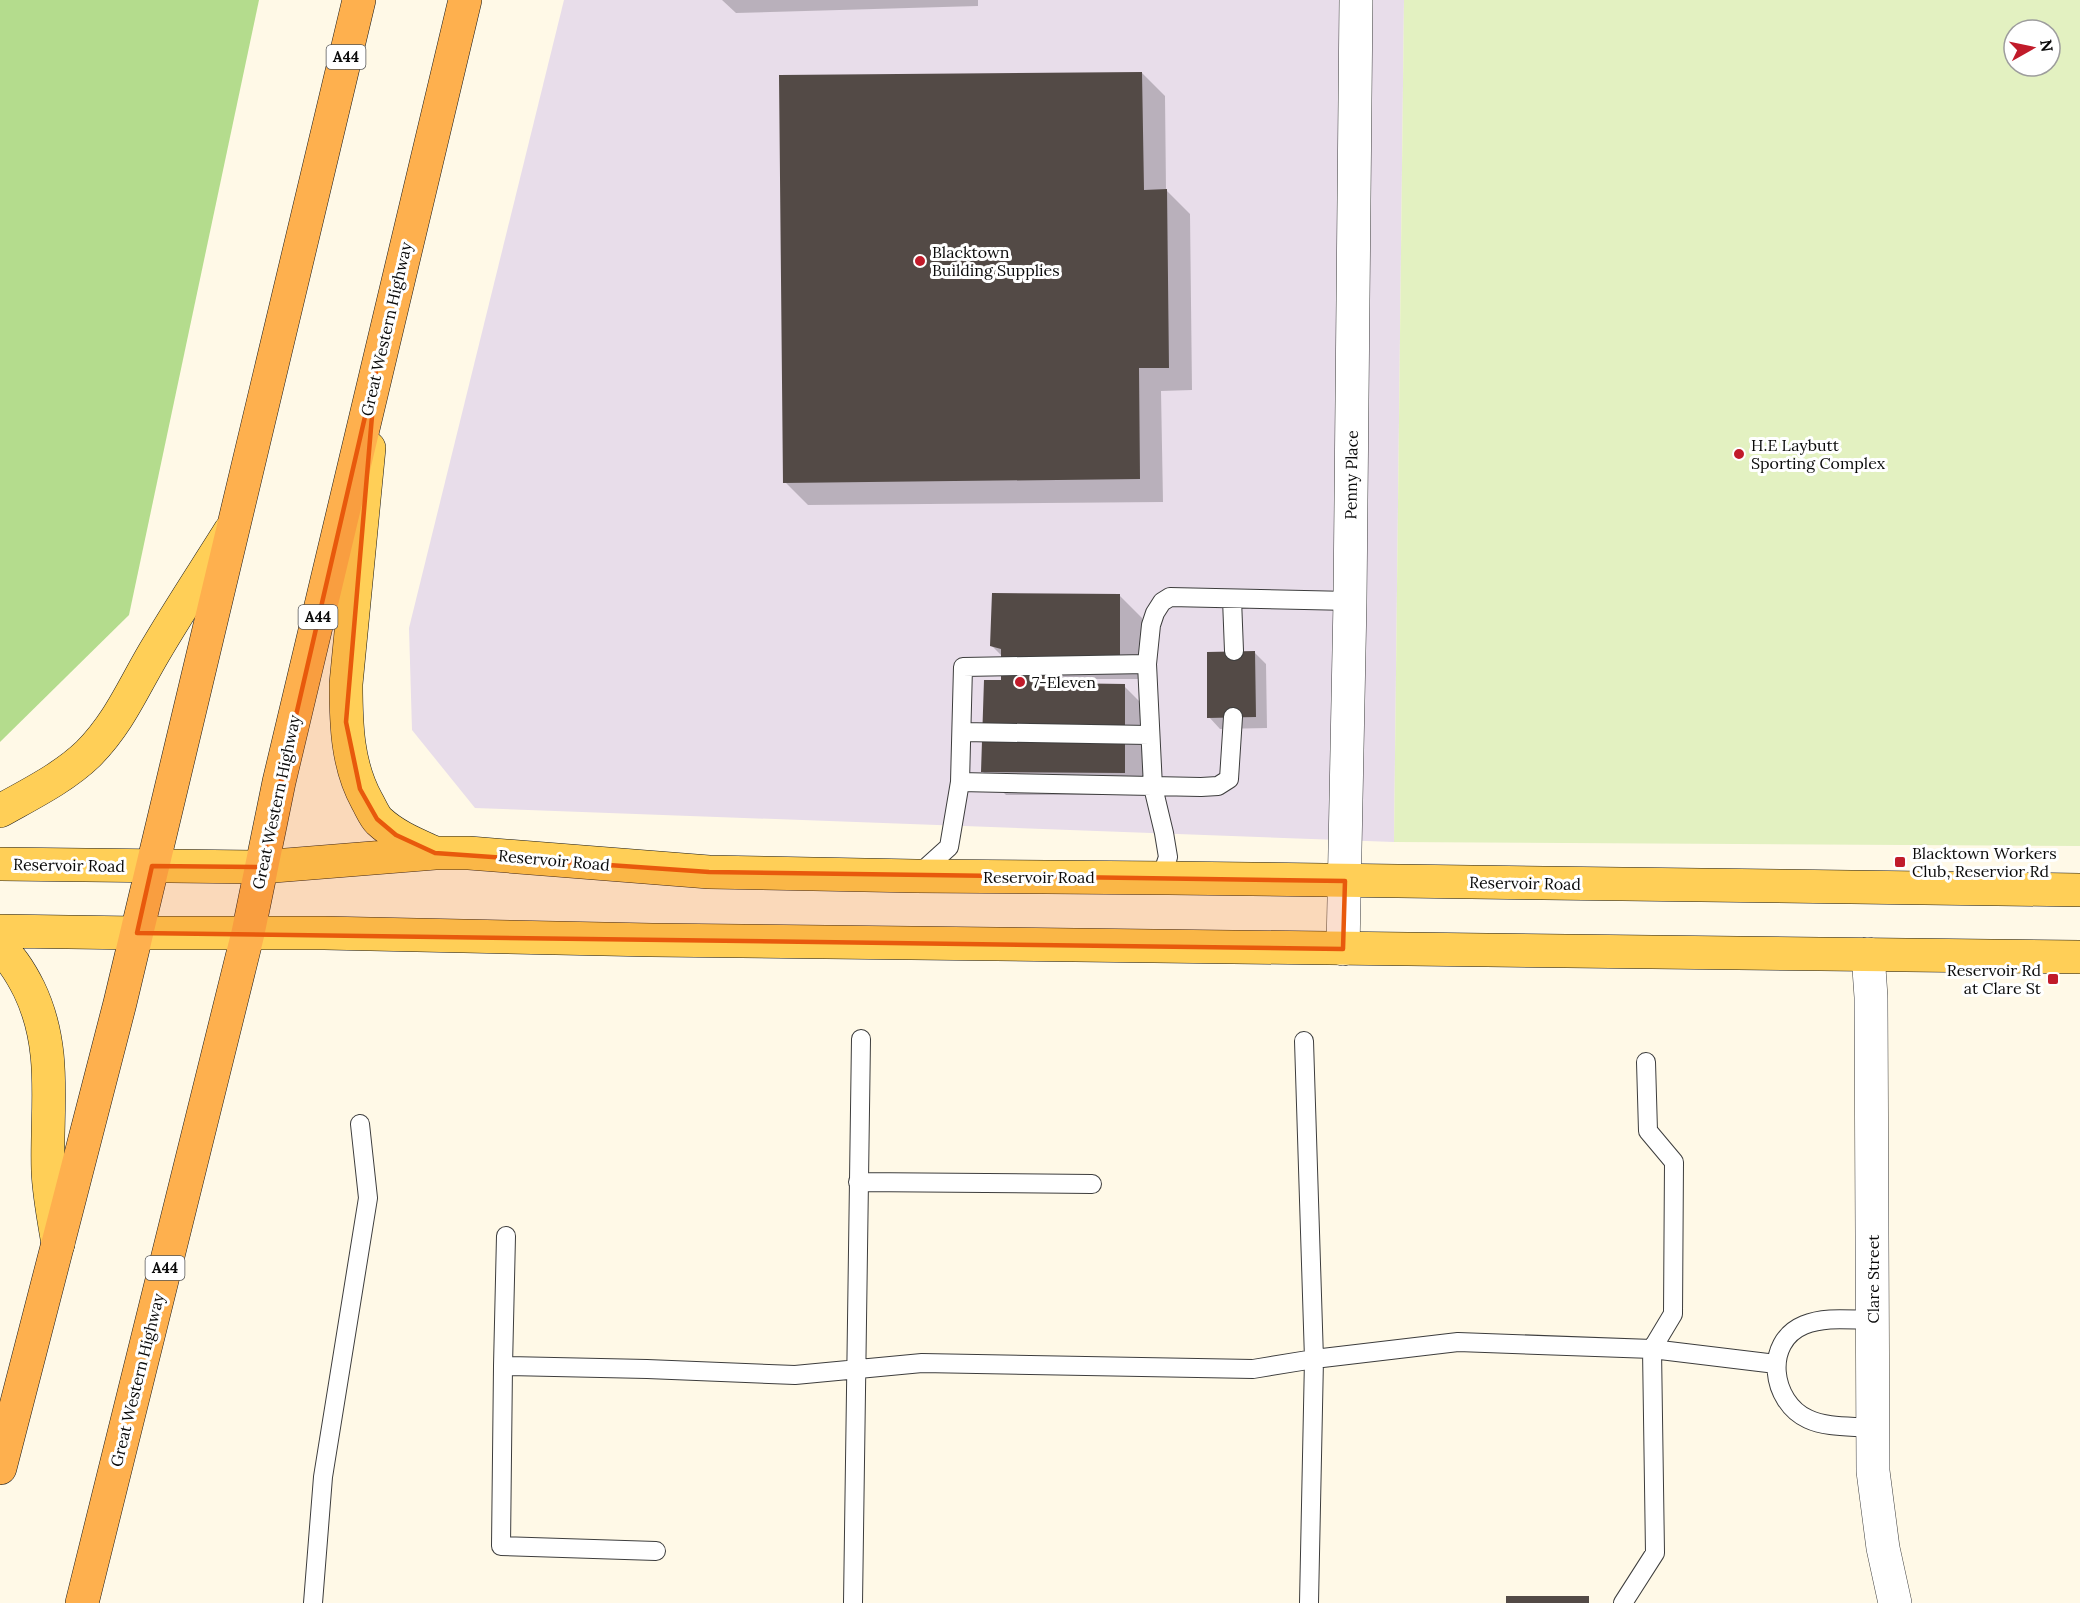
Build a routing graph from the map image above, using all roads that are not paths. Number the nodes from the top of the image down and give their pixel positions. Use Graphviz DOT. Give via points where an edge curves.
graph roads {
  1 [pos="359,0"];
  2 [pos="465,0"];
  3 [pos="1356,0"];
  4 [pos="376,369"];
  5 [pos="232,529"];
  6 [pos="1232,599"];
  7 [pos="1350,601"];
  8 [pos="1234,651"];
  9 [pos="1147,664"];
  10 [pos="1233,717"];
  11 [pos="963,732"];
  12 [pos="1149,735"];
  13 [pos="960,782"];
  14 [pos="1153,787"];
  15 [pos="0,811"];
  16 [pos="435,853"];
  17 [pos="0,864"];
  18 [pos="152,866"];
  19 [pos="261,867"];
  20 [pos="916,876"];
  21 [pos="1169,878"];
  22 [pos="1345,881"];
  23 [pos="2080,890"];
  24 [pos="0,930"];
  25 [pos="137,933"];
  26 [pos="248,933"];
  27 [pos="0,948"];
  28 [pos="1343,949"];
  29 [pos="1868,954"];
  30 [pos="2080,957"];
  31 [pos="861,1039"];
  32 [pos="1304,1041"];
  33 [pos="1646,1062"];
  34 [pos="360,1124"];
  35 [pos="858,1182"];
  36 [pos="1092,1184"];
  37 [pos="506,1236"];
  38 [pos="58,1244"];
  39 [pos="1873,1320"];
  40 [pos="1652,1349"];
  41 [pos="1314,1359"];
  42 [pos="1776,1364"];
  43 [pos="503,1366"];
  44 [pos="857,1371"];
  45 [pos="1872,1428"];
  46 [pos="0,1468"];
  47 [pos="656,1551"];
  48 [pos="82,1603"];
  49 [pos="313,1603"];
  50 [pos="853,1603"];
  51 [pos="1309,1603"];
  52 [pos="1623,1603"];
  53 [pos="1895,1603"];
  1 -- 5 [label="highway, A44"];
  2 -- 4 [label="highway, Great Western Highway / A44"];
  3 -- 7 [label="street, Penny Place"];
  4 -- 16 [label="main road" via="346,684 346,722 360,789 377,819 396,835"];
  4 -- 19 [label="highway, Great Western Highway / A44"];
  5 -- 15 [label="main road" via="107,734 86,756 51,782"];
  5 -- 18 [label="highway, A44"];
  6 -- 7 [label="lane"];
  6 -- 8 [label="lane"];
  6 -- 9 [label="lane" via="1170,597 1162,602 1151,625"];
  7 -- 22 [label="street, Penny Place"];
  9 -- 11 [label="lane" via="963,667"];
  9 -- 12 [label="lane"];
  10 -- 14 [label="lane" via="1229,779 1218,786"];
  11 -- 12 [label="lane"];
  11 -- 13 [label="lane"];
  12 -- 14 [label="lane"];
  13 -- 14 [label="lane"];
  13 -- 20 [label="lane" via="949,847"];
  14 -- 21 [label="lane"];
  16 -- 19 [label="main road, Reservoir Road"];
  16 -- 20 [label="main road, Reservoir Road" via="709,872"];
  17 -- 18 [label="main road, Reservoir Road"];
  18 -- 19 [label="main road, Reservoir Road"];
  18 -- 25 [label="highway, A44"];
  19 -- 26 [label="highway, Great Western Highway / A44"];
  20 -- 21 [label="main road, Reservoir Road"];
  21 -- 22 [label="main road, Reservoir Road"];
  22 -- 23 [label="main road, Reservoir Road"];
  22 -- 28 [label="street, Penny Place"];
  24 -- 25 [label="main road"];
  25 -- 26 [label="main road"];
  25 -- 38 [label="highway, A44"];
  26 -- 28 [label="main road"];
  26 -- 48 [label="highway, Great Western Highway / A44"];
  27 -- 38 [label="main road" via="22,974 45,1035 50,1080 48,1172"];
  28 -- 29 [label="main road"];
  29 -- 30 [label="main road"];
  29 -- 39 [label="street, Clare Street"];
  31 -- 35 [label="lane"];
  32 -- 41 [label="lane"];
  33 -- 40 [label="lane" via="1648,1131 1674,1162 1673,1314"];
  34 -- 49 [label="lane" via="368,1198 323,1477"];
  35 -- 36 [label="lane"];
  35 -- 44 [label="lane"];
  37 -- 43 [label="lane"];
  38 -- 46 [label="highway, A44"];
  39 -- 42 [label="lane" via="1819,1320 1803,1325 1786,1335"];
  39 -- 45 [label="street, Clare Street"];
  40 -- 41 [label="lane" via="1458,1342"];
  40 -- 42 [label="lane"];
  40 -- 52 [label="lane" via="1654,1553"];
  41 -- 44 [label="lane" via="1253,1369 922,1363"];
  41 -- 51 [label="lane"];
  42 -- 45 [label="lane" via="1778,1384 1785,1401 1796,1413 1825,1424"];
  43 -- 44 [label="lane" via="795,1376"];
  43 -- 47 [label="lane" via="501,1546"];
  44 -- 50 [label="lane"];
  45 -- 53 [label="street, Clare Street" via="1877,1509"];
}
